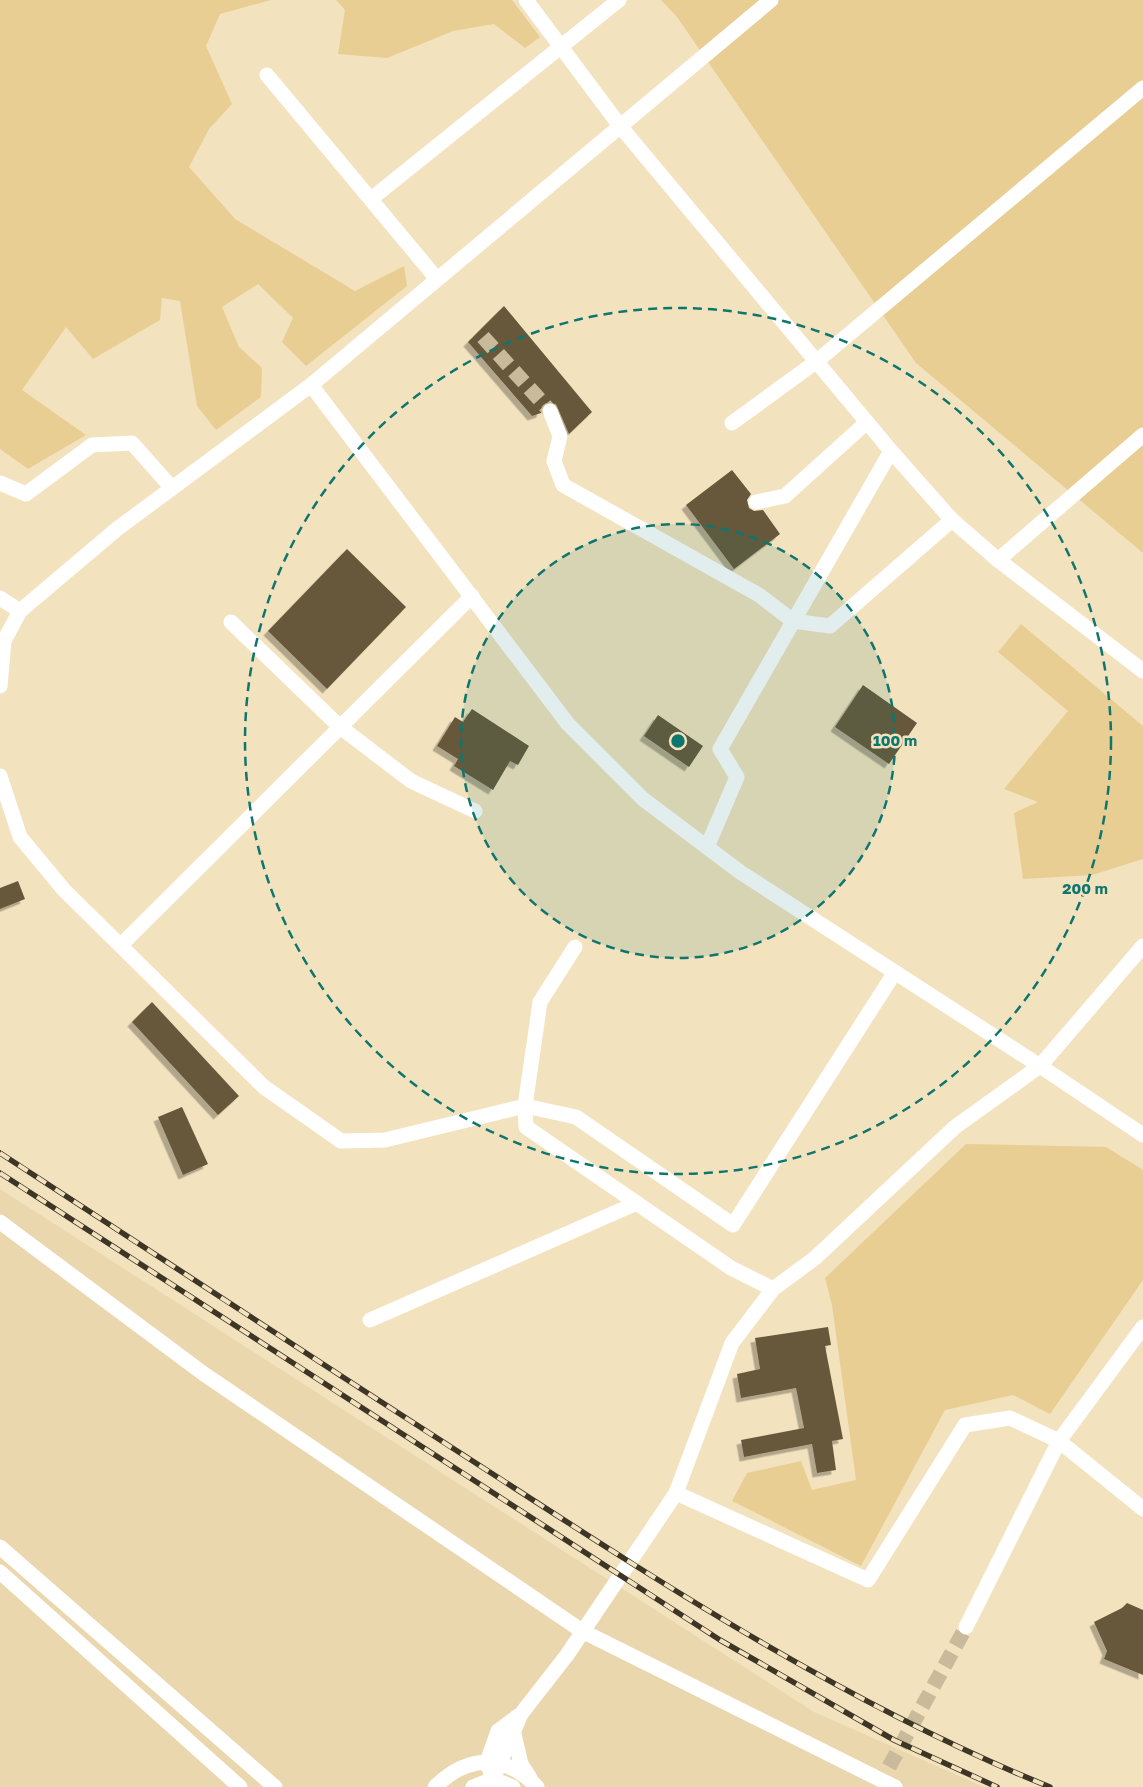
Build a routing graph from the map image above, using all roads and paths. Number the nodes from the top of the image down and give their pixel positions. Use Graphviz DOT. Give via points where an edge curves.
graph roads {
  1 [pos="526,0"];
  2 [pos="619,0"];
  3 [pos="771,0"];
  4 [pos="560,47"];
  5 [pos="267,75"];
  6 [pos="1143,88"];
  7 [pos="620,126"];
  8 [pos="371,199"];
  9 [pos="438,279"];
  10 [pos="817,361"];
  11 [pos="311,385"];
  12 [pos="550,411"];
  13 [pos="867,422"];
  14 [pos="732,423"];
  15 [pos="1143,435"];
  16 [pos="891,450"];
  17 [pos="0,483"];
  18 [pos="172,488"];
  19 [pos="756,502"];
  20 [pos="952,520"];
  21 [pos="998,560"];
  22 [pos="472,596"];
  23 [pos="0,598"];
  24 [pos="20,611"];
  25 [pos="793,621"];
  26 [pos="231,622"];
  27 [pos="2,639"];
  28 [pos="1143,671"];
  29 [pos="0,686"];
  30 [pos="339,726"];
  31 [pos="0,776"];
  32 [pos="475,811"];
  33 [pos="707,847"];
  34 [pos="121,945"];
  35 [pos="1143,946"];
  36 [pos="575,947"];
  37 [pos="895,972"];
  38 [pos="1040,1066"];
  39 [pos="525,1106"];
  40 [pos="1143,1135"];
  41 [pos="637,1203"];
  42 [pos="0,1222"];
  43 [pos="773,1289"];
  44 [pos="370,1320"];
  45 [pos="1143,1327"];
  46 [pos="1058,1441"];
  47 [pos="676,1492"];
  48 [pos="1143,1509"];
  49 [pos="0,1547"];
  50 [pos="0,1572"];
  51 [pos="966,1627"];
  52 [pos="582,1631"];
  53 [pos="521,1714"];
  54 [pos="513,1730"];
  55 [pos="493,1762"];
  56 [pos="493,1779"];
  57 [pos="535,1785"];
  58 [pos="240,1787"];
  59 [pos="274,1787"];
  60 [pos="435,1787"];
  61 [pos="473,1787"];
  62 [pos="513,1787"];
  63 [pos="895,1787"];
  1 -- 4 [label="street"];
  2 -- 4 [label="street"];
  3 -- 7 [label="street"];
  4 -- 7 [label="street"];
  4 -- 8 [label="street"];
  5 -- 8 [label="street"];
  6 -- 10 [label="street"];
  7 -- 9 [label="street"];
  7 -- 10 [label="street"];
  8 -- 9 [label="street"];
  9 -- 11 [label="street"];
  10 -- 13 [label="street"];
  10 -- 14 [label="street"];
  11 -- 18 [label="street"];
  11 -- 22 [label="street"];
  12 -- 25 [label="street" via="560,436 554,462 563,485 759,595"];
  13 -- 16 [label="street"];
  13 -- 19 [label="street" via="785,496"];
  15 -- 21 [label="street"];
  16 -- 20 [label="street"];
  16 -- 25 [label="street"];
  17 -- 18 [label="street" via="26,494 92,445 132,443"];
  18 -- 24 [label="street" via="117,529"];
  20 -- 21 [label="street"];
  20 -- 25 [label="street" via="830,626"];
  21 -- 28 [label="street"];
  22 -- 30 [label="street"];
  22 -- 33 [label="street" via="568,724 643,799"];
  23 -- 24 [label="street"];
  24 -- 27 [label="street"];
  25 -- 33 [label="street" via="720,749 737,777"];
  26 -- 30 [label="street"];
  27 -- 29 [label="street"];
  30 -- 32 [label="street" via="411,781"];
  30 -- 34 [label="street"];
  31 -- 34 [label="street" via="20,837 64,890"];
  33 -- 37 [label="street" via="740,872"];
  34 -- 39 [label="street" via="264,1087 341,1141 385,1140"];
  35 -- 38 [label="street"];
  36 -- 39 [label="street" via="540,1002"];
  37 -- 38 [label="street"];
  37 -- 39 [label="street" via="733,1225 576,1117"];
  38 -- 40 [label="street"];
  38 -- 43 [label="street" via="955,1127 814,1258"];
  39 -- 41 [label="street" via="526,1127"];
  41 -- 43 [label="street" via="731,1268"];
  41 -- 44 [label="street"];
  42 -- 52 [label="street" via="204,1374"];
  43 -- 47 [label="street" via="732,1343"];
  45 -- 46 [label="street"];
  46 -- 47 [label="street" via="1010,1418 965,1424 868,1580"];
  46 -- 48 [label="street"];
  46 -- 51 [label="street"];
  47 -- 52 [label="street"];
  49 -- 59 [label="street"];
  50 -- 58 [label="street"];
  52 -- 53 [label="street"];
  52 -- 63 [label="street"];
  53 -- 54 [label="street"];
  53 -- 55 [label="street" via="498,1730"];
  54 -- 55 [label="street"];
  54 -- 57 [label="street" via="521,1764"];
  55 -- 56 [label="street"];
  55 -- 57 [label="street" via="510,1768"];
  55 -- 60 [label="street" via="477,1761 444,1778"];
  56 -- 61 [label="street"];
  56 -- 62 [label="street"];
}
